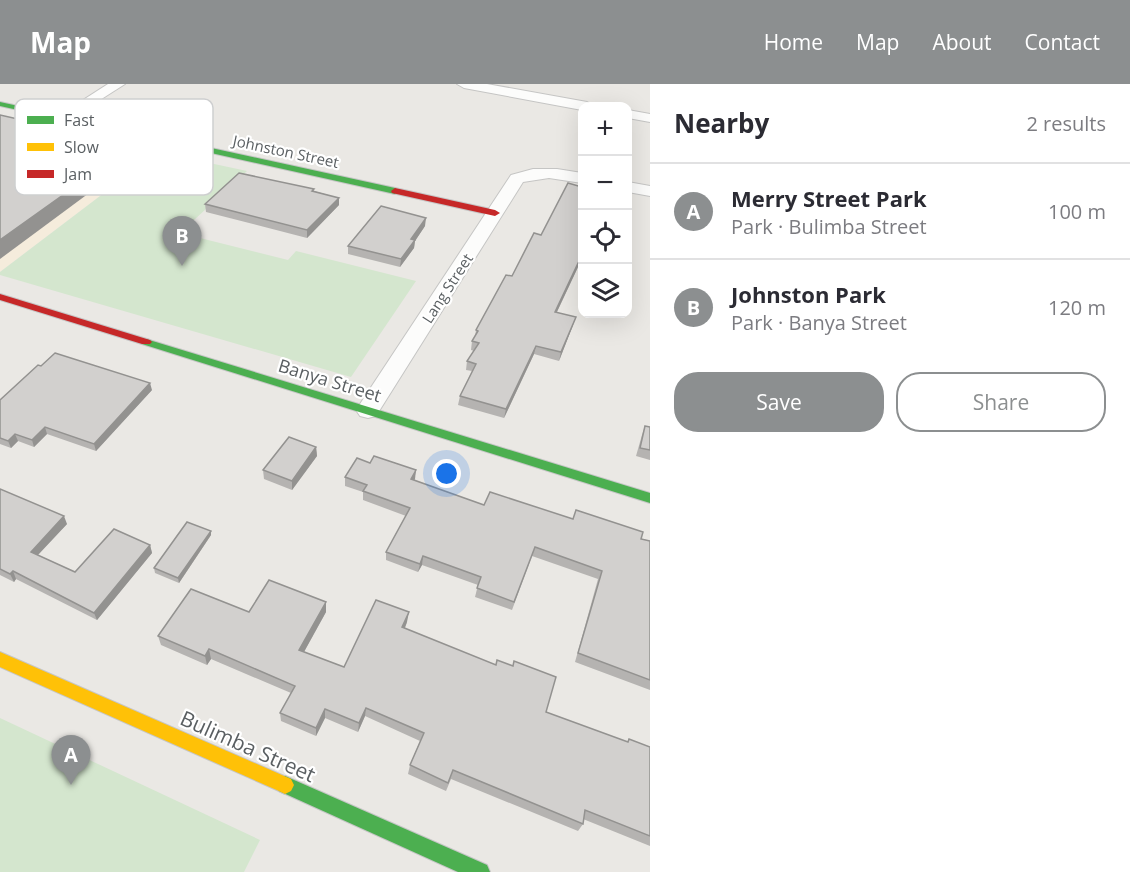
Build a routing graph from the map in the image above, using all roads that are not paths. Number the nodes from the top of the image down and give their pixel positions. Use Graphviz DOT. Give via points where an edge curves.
graph roads {
  1 [pos="118,84"];
  2 [pos="464,84"];
  3 [pos="93,99"];
  4 [pos="0,104"];
  5 [pos="578,105"];
  6 [pos="15,107"];
  7 [pos="632,115"];
  8 [pos="650,118"];
  9 [pos="213,151"];
  10 [pos="578,177"];
  11 [pos="632,188"];
  12 [pos="650,191"];
  13 [pos="495,213"];
  14 [pos="0,297"];
  15 [pos="368,410"];
  16 [pos="650,498"];
  17 [pos="0,659"];
  18 [pos="480,872"];
  1 -- 3 [label="street"];
  2 -- 5 [label="street"];
  4 -- 6 [label="street, Johnston Street"];
  7 -- 8 [label="street"];
  9 -- 13 [label="street, Johnston Street"];
  10 -- 13 [label="street, Lang Street" via="531,173 517,179"];
  11 -- 12 [label="street"];
  13 -- 15 [label="street, Lang Street"];
  14 -- 15 [label="street, Banya Street"];
  15 -- 16 [label="street, Banya Street"];
  17 -- 18 [label="street, Bulimba Street"];
}
